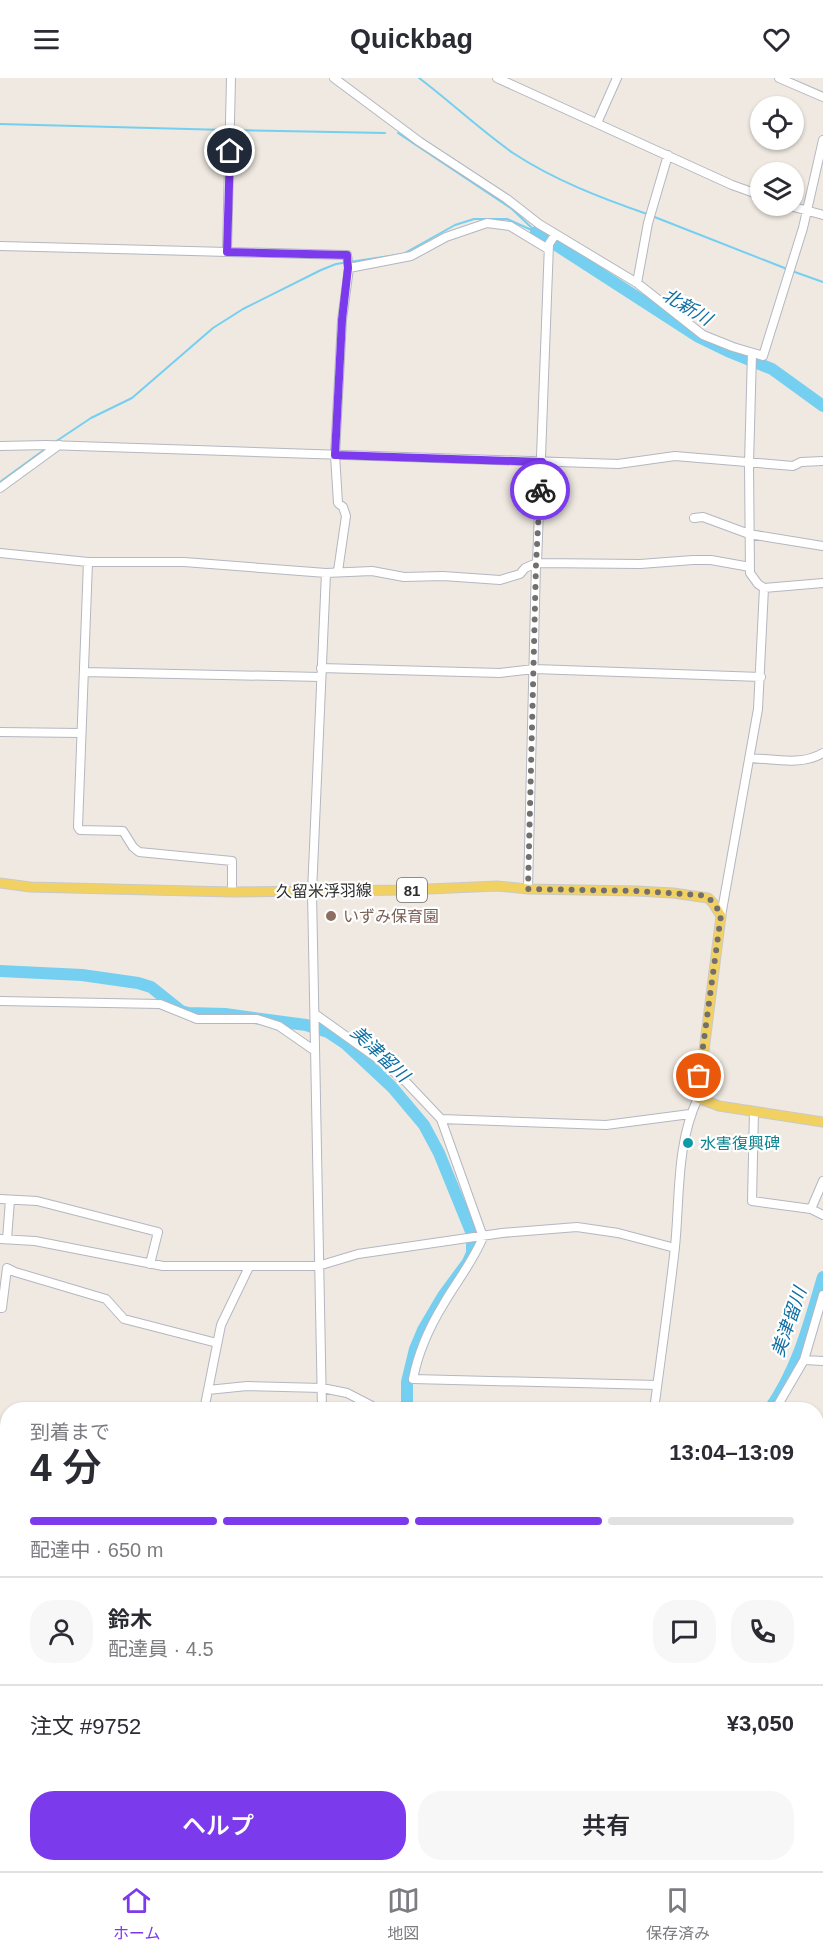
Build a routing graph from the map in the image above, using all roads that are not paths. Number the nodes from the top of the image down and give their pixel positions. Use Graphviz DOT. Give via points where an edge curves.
graph roads {
  1 [pos="231,78"];
  2 [pos="334,78"];
  3 [pos="497,78"];
  4 [pos="617,78"];
  5 [pos="779,78"];
  6 [pos="823,97"];
  7 [pos="597,123"];
  8 [pos="823,140"];
  9 [pos="668,155"];
  10 [pos="750,191"];
  11 [pos="804,211"];
  12 [pos="807,212"];
  13 [pos="823,215"];
  14 [pos="551,242"];
  15 [pos="0,246"];
  16 [pos="227,252"];
  17 [pos="348,264"];
  18 [pos="637,283"];
  19 [pos="752,355"];
  20 [pos="54,445"];
  21 [pos="0,446"];
  22 [pos="335,455"];
  23 [pos="823,461"];
  24 [pos="542,462"];
  25 [pos="749,463"];
  26 [pos="0,488"];
  27 [pos="694,518"];
  28 [pos="750,534"];
  29 [pos="823,546"];
  30 [pos="0,553"];
  31 [pos="88,562"];
  32 [pos="537,564"];
  33 [pos="750,567"];
  34 [pos="338,571"];
  35 [pos="326,573"];
  36 [pos="823,583"];
  37 [pos="764,588"];
  38 [pos="321,668"];
  39 [pos="534,669"];
  40 [pos="84,672"];
  41 [pos="321,677"];
  42 [pos="761,677"];
  43 [pos="0,732"];
  44 [pos="81,733"];
  45 [pos="823,753"];
  46 [pos="750,758"];
  47 [pos="0,883"];
  48 [pos="528,889"];
  49 [pos="232,892"];
  50 [pos="312,892"];
  51 [pos="721,915"];
  52 [pos="0,1001"];
  53 [pos="315,1014"];
  54 [pos="315,1051"];
  55 [pos="698,1098"];
  56 [pos="754,1110"];
  57 [pos="690,1114"];
  58 [pos="441,1119"];
  59 [pos="823,1122"];
  60 [pos="823,1181"];
  61 [pos="0,1199"];
  62 [pos="10,1200"];
  63 [pos="811,1209"];
  64 [pos="822,1214"];
  65 [pos="481,1237"];
  66 [pos="4,1239"];
  67 [pos="675,1248"];
  68 [pos="150,1264"];
  69 [pos="318,1266"];
  70 [pos="249,1267"];
  71 [pos="823,1295"];
  72 [pos="0,1308"];
  73 [pos="217,1344"];
  74 [pos="804,1360"];
  75 [pos="823,1361"];
  76 [pos="657,1385"];
  77 [pos="322,1388"];
  78 [pos="208,1390"];
  79 [pos="206,1402"];
  80 [pos="321,1402"];
  81 [pos="364,1402"];
  82 [pos="655,1402"];
  83 [pos="780,1402"];
  1 -- 16 [label="street"];
  2 -- 14 [label="street" via="420,142 507,199"];
  3 -- 7 [label="street"];
  4 -- 7 [label="street"];
  5 -- 6 [label="street"];
  7 -- 9 [label="street"];
  8 -- 12 [label="street"];
  9 -- 10 [label="street"];
  9 -- 18 [label="street" via="649,220"];
  11 -- 12 [label="street"];
  12 -- 13 [label="street"];
  12 -- 19 [label="street" via="763,356"];
  14 -- 17 [label="street" via="510,225 487,223 446,237 411,256"];
  14 -- 18 [label="street"];
  14 -- 24 [label="street"];
  15 -- 16 [label="street"];
  16 -- 17 [label="street" via="347,255"];
  17 -- 22 [label="street"];
  18 -- 19 [label="street" via="703,335"];
  19 -- 25 [label="street"];
  20 -- 21 [label="street"];
  20 -- 22 [label="street"];
  20 -- 26 [label="street"];
  22 -- 24 [label="street"];
  22 -- 34 [label="street" via="338,503 346,516"];
  23 -- 25 [label="street" via="793,466"];
  24 -- 25 [label="street" via="618,464 675,456"];
  24 -- 32 [label="street"];
  25 -- 28 [label="street"];
  27 -- 28 [label="street" via="703,517"];
  28 -- 29 [label="street"];
  28 -- 33 [label="street"];
  30 -- 31 [label="street"];
  31 -- 35 [label="street" via="184,562"];
  31 -- 40 [label="street"];
  32 -- 33 [label="street" via="711,560"];
  32 -- 34 [label="street" via="500,580"];
  32 -- 39 [label="street"];
  33 -- 37 [label="street" via="755,581"];
  34 -- 35 [label="street"];
  35 -- 38 [label="street"];
  36 -- 37 [label="street"];
  37 -- 42 [label="street"];
  38 -- 39 [label="street" via="500,673"];
  38 -- 41 [label="street"];
  39 -- 42 [label="street"];
  39 -- 48 [label="street"];
  40 -- 41 [label="street"];
  40 -- 44 [label="street"];
  41 -- 50 [label="street"];
  42 -- 46 [label="street"];
  43 -- 44 [label="street"];
  44 -- 49 [label="street" via="80,830 123,831 139,852 232,861"];
  45 -- 46 [label="street" via="803,761"];
  46 -- 51 [label="street"];
  47 -- 49 [label="main road, 久留米浮羽線 / 81"];
  48 -- 50 [label="main road, 久留米浮羽線 / 81" via="497,886"];
  48 -- 51 [label="main road, 久留米浮羽線 / 81" via="700,895 714,903"];
  49 -- 50 [label="main road, 久留米浮羽線 / 81"];
  50 -- 53 [label="street"];
  51 -- 55 [label="main road"];
  52 -- 54 [label="street" via="160,1004 197,1019 257,1019 279,1026"];
  53 -- 54 [label="street"];
  53 -- 58 [label="street" via="378,1059"];
  54 -- 69 [label="street"];
  55 -- 56 [label="main road" via="719,1106"];
  55 -- 57 [label="street"];
  56 -- 59 [label="main road"];
  56 -- 63 [label="street" via="752,1201"];
  57 -- 58 [label="street" via="598,1125"];
  57 -- 67 [label="street" via="682,1154"];
  58 -- 65 [label="street"];
  60 -- 63 [label="street"];
  61 -- 62 [label="street"];
  62 -- 66 [label="street"];
  62 -- 68 [label="street" via="37,1201 158,1232"];
  63 -- 64 [label="street"];
  65 -- 67 [label="street" via="588,1227"];
  65 -- 69 [label="street" via="358,1254"];
  65 -- 76 [label="street" via="477,1253 426,1338 413,1379"];
  66 -- 68 [label="street" via="35,1241"];
  67 -- 76 [label="street"];
  68 -- 70 [label="street"];
  69 -- 70 [label="street"];
  69 -- 77 [label="street"];
  70 -- 73 [label="street" via="221,1325"];
  71 -- 74 [label="street"];
  72 -- 73 [label="street" via="7,1268 106,1299 124,1319"];
  73 -- 78 [label="street"];
  74 -- 75 [label="street"];
  74 -- 83 [label="street"];
  76 -- 82 [label="street"];
  77 -- 78 [label="street" via="247,1386"];
  77 -- 80 [label="street"];
  77 -- 81 [label="street" via="347,1393"];
  78 -- 79 [label="street"];
}
